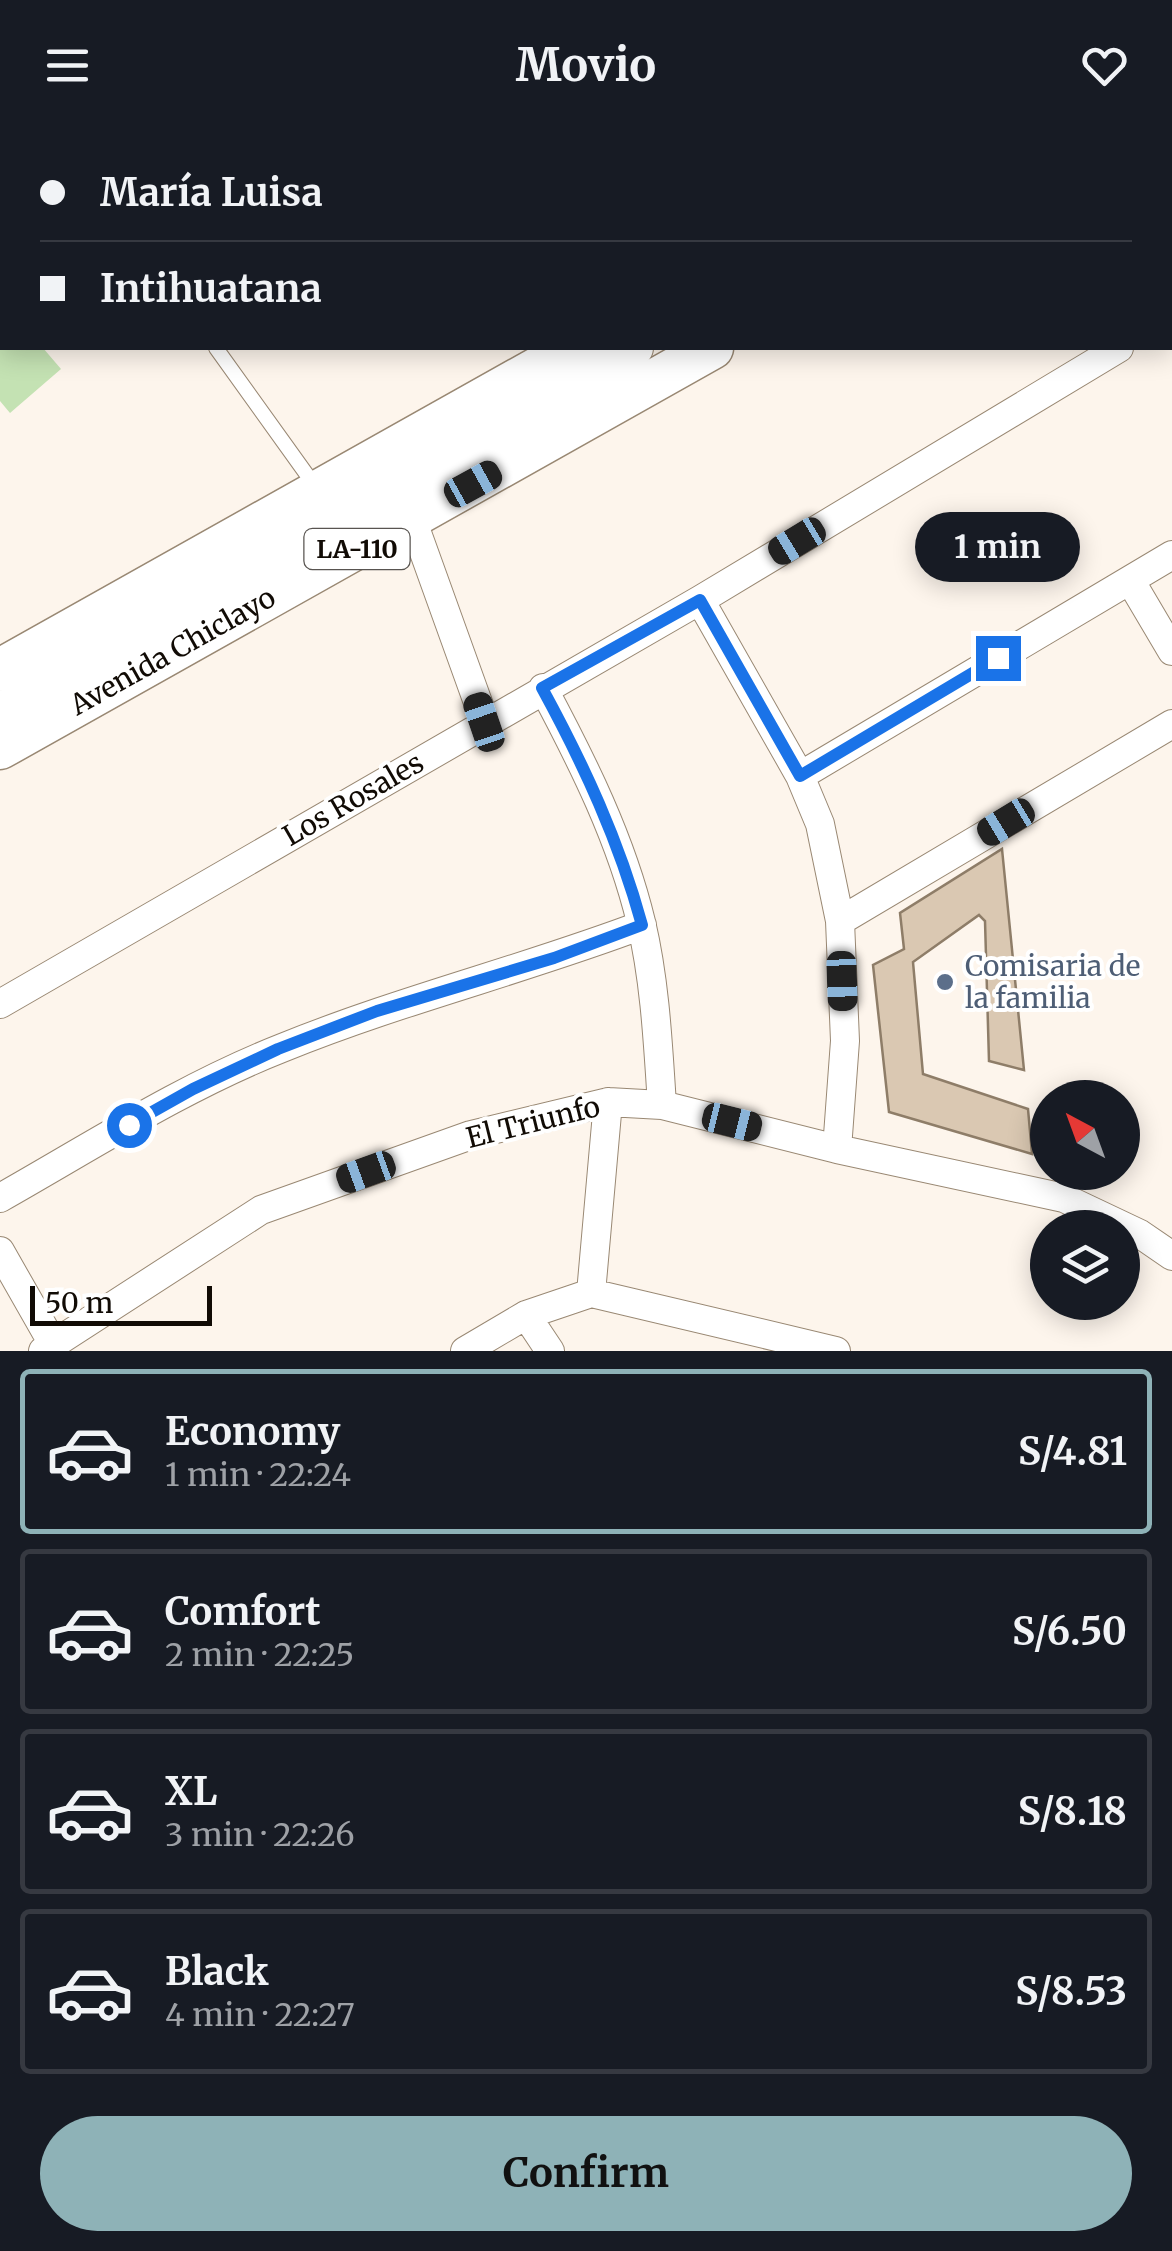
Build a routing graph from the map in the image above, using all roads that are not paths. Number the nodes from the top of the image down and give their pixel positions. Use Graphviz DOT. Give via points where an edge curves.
graph roads {
  1 [pos="217,350"];
  2 [pos="570,350"];
  3 [pos="631,350"];
  4 [pos="708,350"];
  5 [pos="1116,350"];
  6 [pos="318,491"];
  7 [pos="412,518"];
  8 [pos="1172,555"];
  9 [pos="1130,580"];
  10 [pos="700,600"];
  11 [pos="1172,651"];
  12 [pos="0,670"];
  13 [pos="542,688"];
  14 [pos="0,712"];
  15 [pos="484,722"];
  16 [pos="1172,724"];
  17 [pos="0,748"];
  18 [pos="800,776"];
  19 [pos="840,921"];
  20 [pos="642,925"];
  21 [pos="0,1004"];
  22 [pos="608,1102"];
  23 [pos="662,1105"];
  24 [pos="837,1148"];
  25 [pos="0,1198"];
  26 [pos="0,1250"];
  27 [pos="1172,1256"];
  28 [pos="592,1294"];
  29 [pos="526,1316"];
  30 [pos="48,1348"];
  31 [pos="464,1351"];
  32 [pos="550,1351"];
  33 [pos="836,1351"];
  1 -- 6 [label="lane"];
  2 -- 6 [label="main road, LA-110"];
  3 -- 14 [label="street, Avenida Chiclayo"];
  4 -- 7 [label="main road, Avenida Chiclayo / LA-110"];
  5 -- 10 [label="street, Los Rosales"];
  6 -- 12 [label="main road, LA-110"];
  7 -- 15 [label="street"];
  7 -- 17 [label="main road, Avenida Chiclayo / LA-110"];
  8 -- 9 [label="street"];
  9 -- 11 [label="street"];
  9 -- 18 [label="street"];
  10 -- 13 [label="street, Los Rosales"];
  10 -- 18 [label="street"];
  13 -- 15 [label="street, Los Rosales"];
  13 -- 20 [label="street" via="614,834"];
  15 -- 21 [label="street, Los Rosales"];
  16 -- 19 [label="street"];
  18 -- 19 [label="street" via="820,824"];
  19 -- 24 [label="street" via="844,1041"];
  20 -- 23 [label="street"];
  20 -- 25 [label="street" via="278,1049"];
  22 -- 23 [label="street, El Triunfo"];
  22 -- 28 [label="street"];
  22 -- 30 [label="street, El Triunfo" via="470,1135 261,1210"];
  23 -- 24 [label="street, El Triunfo"];
  24 -- 27 [label="street, El Triunfo" via="1064,1198"];
  26 -- 30 [label="street"];
  28 -- 29 [label="street"];
  28 -- 33 [label="street"];
  29 -- 31 [label="street"];
  29 -- 32 [label="street"];
}
